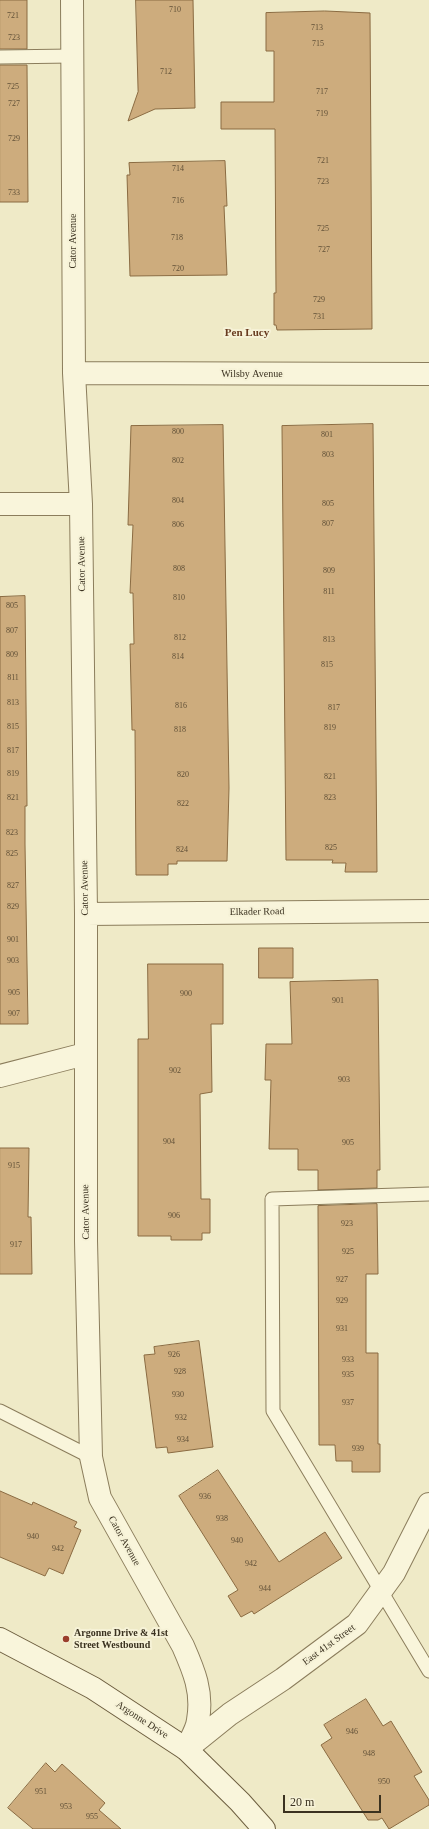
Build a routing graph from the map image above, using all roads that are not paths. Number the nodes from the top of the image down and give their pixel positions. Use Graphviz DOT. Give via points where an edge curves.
graph roads {
  1 [pos="72,0"];
  2 [pos="72,56"];
  3 [pos="0,57"];
  4 [pos="74,373"];
  5 [pos="429,374"];
  6 [pos="0,504"];
  7 [pos="81,504"];
  8 [pos="429,911"];
  9 [pos="86,914"];
  10 [pos="84,1054"];
  11 [pos="0,1076"];
  12 [pos="429,1194"];
  13 [pos="0,1411"];
  14 [pos="91,1457"];
  15 [pos="429,1504"];
  16 [pos="381,1592"];
  17 [pos="0,1639"];
  18 [pos="429,1671"];
  19 [pos="186,1748"];
  20 [pos="264,1829"];
  1 -- 2 [label="street, Cator Avenue"];
  2 -- 3 [label="lane"];
  2 -- 4 [label="street, Cator Avenue"];
  4 -- 5 [label="street, Wilsby Avenue"];
  4 -- 7 [label="street, Cator Avenue"];
  6 -- 7 [label="street"];
  7 -- 9 [label="street, Cator Avenue"];
  8 -- 9 [label="street, Elkader Road"];
  9 -- 10 [label="street, Cator Avenue"];
  10 -- 11 [label="street"];
  10 -- 14 [label="street, Cator Avenue"];
  12 -- 16 [label="lane" via="272,1199 273,1410"];
  13 -- 14 [label="lane"];
  14 -- 19 [label="street, Cator Avenue" via="100,1498 183,1646 193,1670 200,1693 198,1722"];
  15 -- 16 [label="street, East 41st Street" via="408,1549"];
  16 -- 18 [label="lane"];
  16 -- 19 [label="street, East 41st Street" via="357,1624"];
  17 -- 19 [label="street, Argonne Drive" via="93,1688"];
  19 -- 20 [label="street, Argonne Drive"];
}
